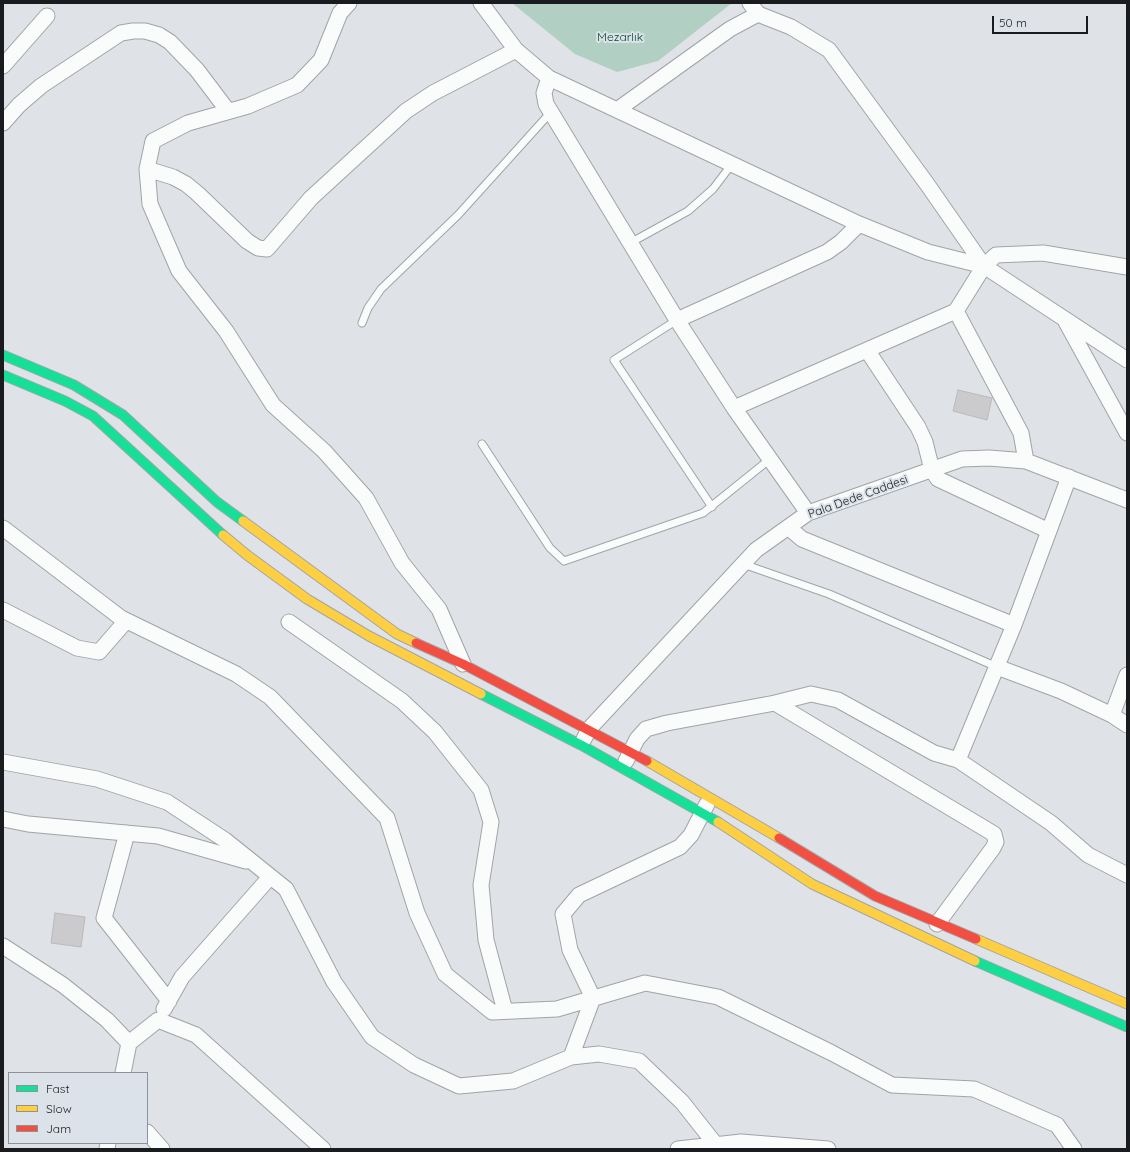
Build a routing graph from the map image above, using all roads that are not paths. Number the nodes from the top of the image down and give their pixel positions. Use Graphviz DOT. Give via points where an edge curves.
graph roads {
  1 [pos="349,3"];
  2 [pos="481,3"];
  3 [pos="754,8"];
  4 [pos="47,16"];
  5 [pos="516,50"];
  6 [pos="3,66"];
  7 [pos="549,78"];
  8 [pos="617,110"];
  9 [pos="228,112"];
  10 [pos="551,112"];
  11 [pos="3,123"];
  12 [pos="732,164"];
  13 [pos="147,169"];
  14 [pos="859,224"];
  15 [pos="630,243"];
  16 [pos="984,266"];
  17 [pos="1127,267"];
  18 [pos="956,311"];
  19 [pos="677,320"];
  20 [pos="1064,320"];
  21 [pos="362,323"];
  22 [pos="866,350"];
  23 [pos="3,355"];
  24 [pos="1127,360"];
  25 [pos="3,375"];
  26 [pos="734,408"];
  27 [pos="1127,433"];
  28 [pos="482,444"];
  29 [pos="770,459"];
  30 [pos="1026,461"];
  31 [pos="932,470"];
  32 [pos="1069,477"];
  33 [pos="1127,500"];
  34 [pos="712,507"];
  35 [pos="808,513"];
  36 [pos="3,528"];
  37 [pos="789,528"];
  38 [pos="1049,531"];
  39 [pos="743,564"];
  40 [pos="3,610"];
  41 [pos="126,621"];
  42 [pos="289,622"];
  43 [pos="1014,625"];
  44 [pos="463,664"];
  45 [pos="997,667"];
  46 [pos="1127,675"];
  47 [pos="775,704"];
  48 [pos="1112,715"];
  49 [pos="1127,725"];
  50 [pos="589,729"];
  51 [pos="581,745"];
  52 [pos="631,752"];
  53 [pos="958,760"];
  54 [pos="3,762"];
  55 [pos="622,768"];
  56 [pos="711,796"];
  57 [pos="703,812"];
  58 [pos="3,819"];
  59 [pos="127,833"];
  60 [pos="253,863"];
  61 [pos="1127,876"];
  62 [pos="270,877"];
  63 [pos="937,924"];
  64 [pos="3,946"];
  65 [pos="593,998"];
  66 [pos="169,1001"];
  67 [pos="1127,1004"];
  68 [pos="505,1011"];
  69 [pos="158,1020"];
  70 [pos="1127,1027"];
  71 [pos="130,1043"];
  72 [pos="571,1057"];
  73 [pos="123,1072"];
  74 [pos="148,1133"];
  75 [pos="716,1147"];
  76 [pos="162,1149"];
  77 [pos="324,1149"];
  78 [pos="678,1149"];
  79 [pos="828,1149"];
  80 [pos="1074,1149"];
  1 -- 9 [label="street" via="340,13 321,60 297,85"];
  2 -- 5 [label="street"];
  3 -- 8 [label="street" via="730,29"];
  3 -- 16 [label="street" via="829,50"];
  4 -- 6 [label="street"];
  5 -- 7 [label="street"];
  5 -- 13 [label="street" via="433,93 406,111 311,198 266,249 258,248 247,241 186,184"];
  7 -- 8 [label="street"];
  7 -- 10 [label="street" via="544,93"];
  8 -- 12 [label="street"];
  9 -- 11 [label="street" via="197,70 170,42 159,35 133,31 121,34 41,86 19,104"];
  9 -- 13 [label="street" via="188,123 153,141"];
  10 -- 15 [label="street"];
  10 -- 21 [label="lane" via="458,215 381,289 368,308"];
  12 -- 14 [label="street"];
  12 -- 15 [label="lane" via="712,189 688,211"];
  13 -- 44 [label="street" via="150,204 179,271 226,331 273,405 324,450 366,498 402,563 439,609"];
  14 -- 16 [label="street" via="928,252"];
  14 -- 19 [label="street" via="842,242 827,252"];
  15 -- 19 [label="street"];
  16 -- 17 [label="street" via="996,255 1036,253"];
  16 -- 18 [label="street"];
  16 -- 20 [label="street"];
  18 -- 22 [label="street"];
  18 -- 30 [label="street" via="1021,433"];
  19 -- 26 [label="street"];
  19 -- 34 [label="lane" via="614,360"];
  20 -- 24 [label="street"];
  20 -- 27 [label="street"];
  22 -- 26 [label="street"];
  22 -- 31 [label="street" via="918,427 925,442"];
  23 -- 44 [label="street" via="74,384 122,415 217,502 384,625 397,634"];
  25 -- 51 [label="street" via="65,401 93,416 247,555 307,599 369,636"];
  26 -- 29 [label="street"];
  28 -- 34 [label="lane" via="550,548 564,561 703,514"];
  29 -- 34 [label="lane"];
  29 -- 35 [label="street"];
  30 -- 31 [label="street, Pala Dede Caddesi" via="962,459"];
  30 -- 32 [label="street, Pala Dede Caddesi"];
  31 -- 35 [label="street, Pala Dede Caddesi"];
  31 -- 38 [label="street" via="941,481"];
  32 -- 33 [label="street, Pala Dede Caddesi"];
  32 -- 38 [label="street"];
  35 -- 37 [label="street, Pala Dede Caddesi"];
  36 -- 41 [label="street"];
  37 -- 39 [label="street, Pala Dede Caddesi" via="756,550"];
  37 -- 43 [label="street" via="802,539"];
  38 -- 43 [label="street"];
  39 -- 45 [label="lane" via="829,594"];
  39 -- 50 [label="street, Pala Dede Caddesi"];
  40 -- 41 [label="street" via="77,648 99,652"];
  41 -- 68 [label="street" via="236,674 270,697 387,818 417,913 445,974 492,1012"];
  42 -- 68 [label="street" via="402,701 435,732 481,790 491,822 482,885 486,940"];
  43 -- 45 [label="street"];
  44 -- 50 [label="street"];
  45 -- 48 [label="street" via="1061,691"];
  45 -- 53 [label="street"];
  46 -- 48 [label="street"];
  47 -- 52 [label="street" via="646,729 637,739"];
  47 -- 53 [label="street" via="811,694 838,700 934,753"];
  47 -- 63 [label="street" via="994,834 994,848"];
  48 -- 49 [label="street"];
  50 -- 51 [label="street, Pala Dede Caddesi"];
  50 -- 52 [label="street"];
  51 -- 55 [label="street"];
  52 -- 55 [label="street"];
  52 -- 56 [label="street"];
  53 -- 61 [label="street" via="1051,823 1088,854"];
  54 -- 60 [label="street" via="97,779 167,802 225,840"];
  55 -- 57 [label="street"];
  56 -- 57 [label="street"];
  56 -- 63 [label="street" via="875,896"];
  57 -- 65 [label="street" via="691,835 680,847 579,895 563,914 570,950"];
  57 -- 70 [label="street" via="812,884 954,952"];
  58 -- 59 [label="street" via="28,824"];
  59 -- 60 [label="street" via="158,836"];
  59 -- 66 [label="street" via="104,918"];
  60 -- 62 [label="street"];
  62 -- 66 [label="street" via="182,977"];
  62 -- 72 [label="street" via="286,889 334,982 372,1037 414,1065 459,1086 513,1081"];
  63 -- 67 [label="street"];
  64 -- 71 [label="street" via="69,990 107,1020"];
  65 -- 68 [label="street" via="556,1009"];
  65 -- 72 [label="street"];
  65 -- 80 [label="street" via="645,983 718,997 832,1052 892,1085 974,1089 1057,1125"];
  66 -- 69 [label="street"];
  69 -- 71 [label="street"];
  69 -- 77 [label="street" via="196,1036"];
  71 -- 73 [label="street"];
  72 -- 75 [label="street" via="598,1054 639,1061 682,1102"];
  74 -- 76 [label="street"];
  75 -- 78 [label="street"];
  75 -- 79 [label="street" via="741,1142"];
}
